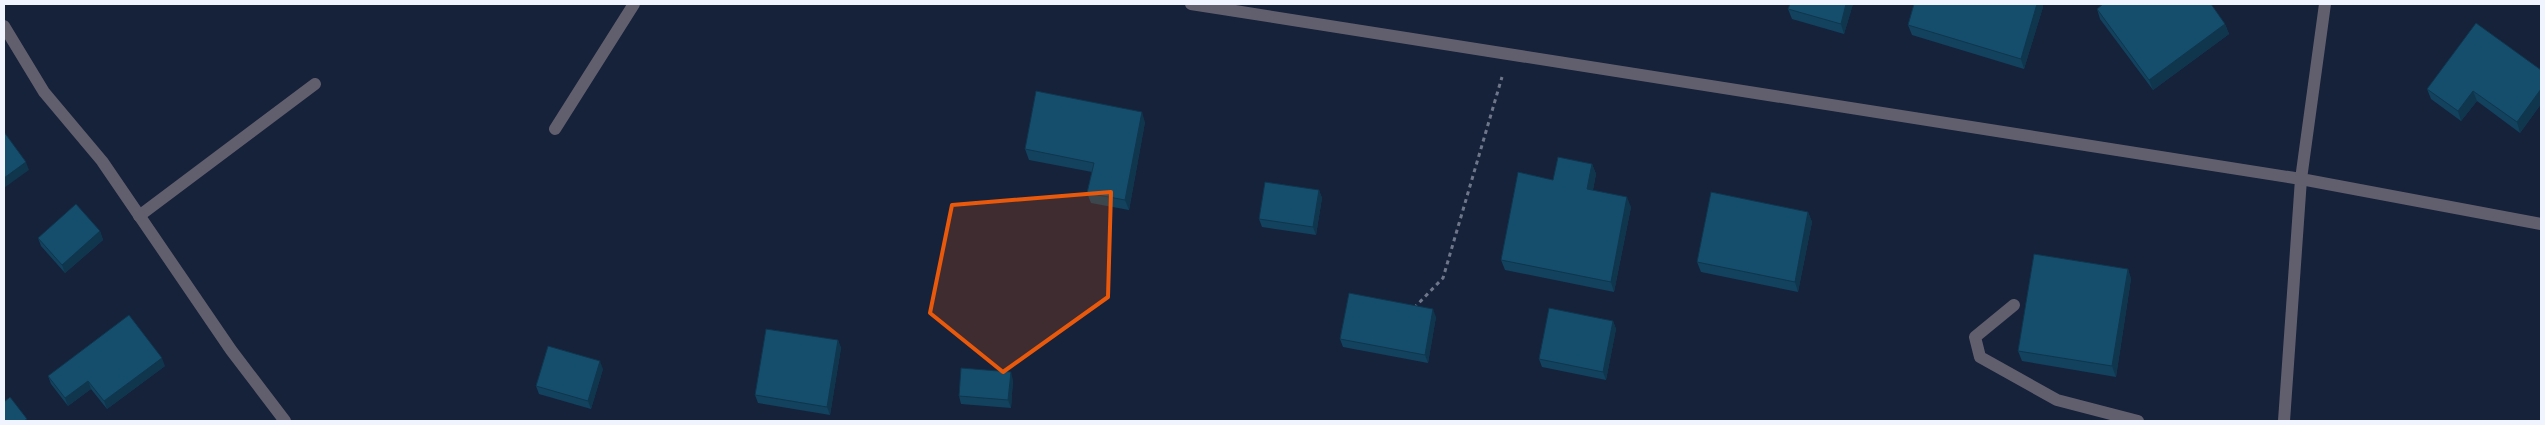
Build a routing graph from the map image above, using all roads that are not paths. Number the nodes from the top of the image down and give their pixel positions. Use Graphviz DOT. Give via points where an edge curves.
graph roads {
  1 [pos="634,4"];
  2 [pos="1191,4"];
  3 [pos="2325,4"];
  4 [pos="4,26"];
  5 [pos="315,84"];
  6 [pos="555,129"];
  7 [pos="2301,179"];
  8 [pos="140,216"];
  9 [pos="2541,224"];
  10 [pos="2014,305"];
  11 [pos="285,421"];
  12 [pos="2138,421"];
  13 [pos="2284,421"];
  1 -- 6 [label="street"];
  2 -- 7 [label="street"];
  3 -- 7 [label="street"];
  4 -- 8 [label="street" via="44,92 102,161"];
  5 -- 8 [label="street"];
  7 -- 9 [label="street"];
  7 -- 13 [label="street"];
  8 -- 11 [label="street" via="231,350"];
  10 -- 12 [label="street" via="1975,337 1980,357 2057,400"];
}
